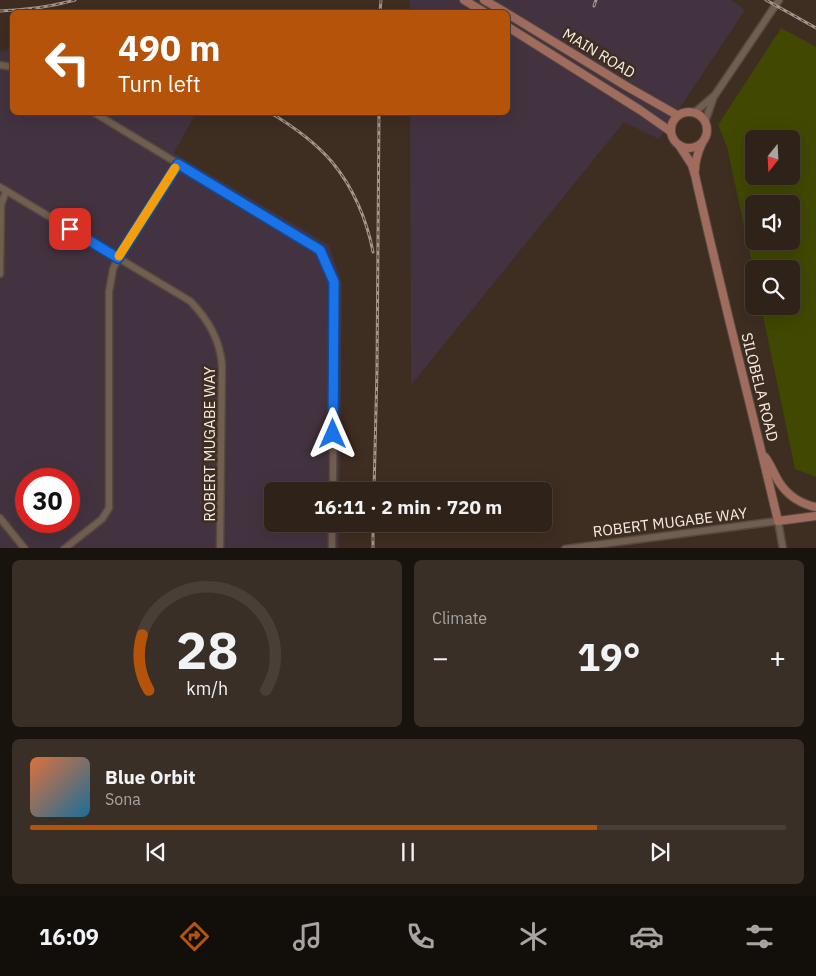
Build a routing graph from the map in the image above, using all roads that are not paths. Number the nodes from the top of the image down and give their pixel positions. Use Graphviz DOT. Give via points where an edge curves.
graph roads {
  1 [pos="464,0"];
  2 [pos="484,0"];
  3 [pos="779,0"];
  4 [pos="476,3"];
  5 [pos="501,10"];
  6 [pos="510,15"];
  7 [pos="510,28"];
  8 [pos="715,95"];
  9 [pos="695,112"];
  10 [pos="98,115"];
  11 [pos="677,115"];
  12 [pos="706,122"];
  13 [pos="670,131"];
  14 [pos="703,141"];
  15 [pos="679,145"];
  16 [pos="178,164"];
  17 [pos="695,175"];
  18 [pos="3,189"];
  19 [pos="118,258"];
  20 [pos="0,274"];
  21 [pos="762,454"];
  22 [pos="333,482"];
  23 [pos="816,507"];
  24 [pos="816,516"];
  25 [pos="0,518"];
  26 [pos="778,521"];
  27 [pos="332,532"];
  28 [pos="25,548"];
  29 [pos="64,548"];
  30 [pos="220,548"];
  31 [pos="332,548"];
  32 [pos="565,548"];
  33 [pos="783,548"];
  1 -- 4 [label="main road"];
  2 -- 5 [label="main road, MAIN ROAD"];
  3 -- 8 [label="street"];
  6 -- 11 [label="main road, MAIN ROAD"];
  7 -- 13 [label="main road, MAIN ROAD"];
  8 -- 9 [label="street"];
  8 -- 12 [label="street"];
  9 -- 11 [label="main road"];
  9 -- 12 [label="main road"];
  10 -- 16 [label="street"];
  11 -- 13 [label="main road"];
  12 -- 14 [label="main road" via="707,132"];
  13 -- 15 [label="main road" via="672,139"];
  14 -- 15 [label="main road" via="692,148"];
  14 -- 17 [label="main road, SILOBELA ROAD" via="695,161"];
  15 -- 17 [label="main road, SILOBELA ROAD"];
  16 -- 19 [label="street"];
  16 -- 22 [label="street" via="320,250 334,282"];
  17 -- 21 [label="main road, SILOBELA ROAD"];
  18 -- 19 [label="street, ROBERT MUGABE WAY"];
  18 -- 20 [label="street"];
  19 -- 29 [label="street" via="109,292 109,508 102,519"];
  19 -- 30 [label="street, ROBERT MUGABE WAY" via="190,301 207,321 218,342 222,365"];
  21 -- 23 [label="main road" via="790,495"];
  21 -- 26 [label="main road, SILOBELA ROAD"];
  24 -- 26 [label="main road"];
  25 -- 28 [label="street"];
  26 -- 32 [label="street, ROBERT MUGABE WAY"];
  26 -- 33 [label="street, SILOBELA ROAD"];
  27 -- 31 [label="street"];
}
